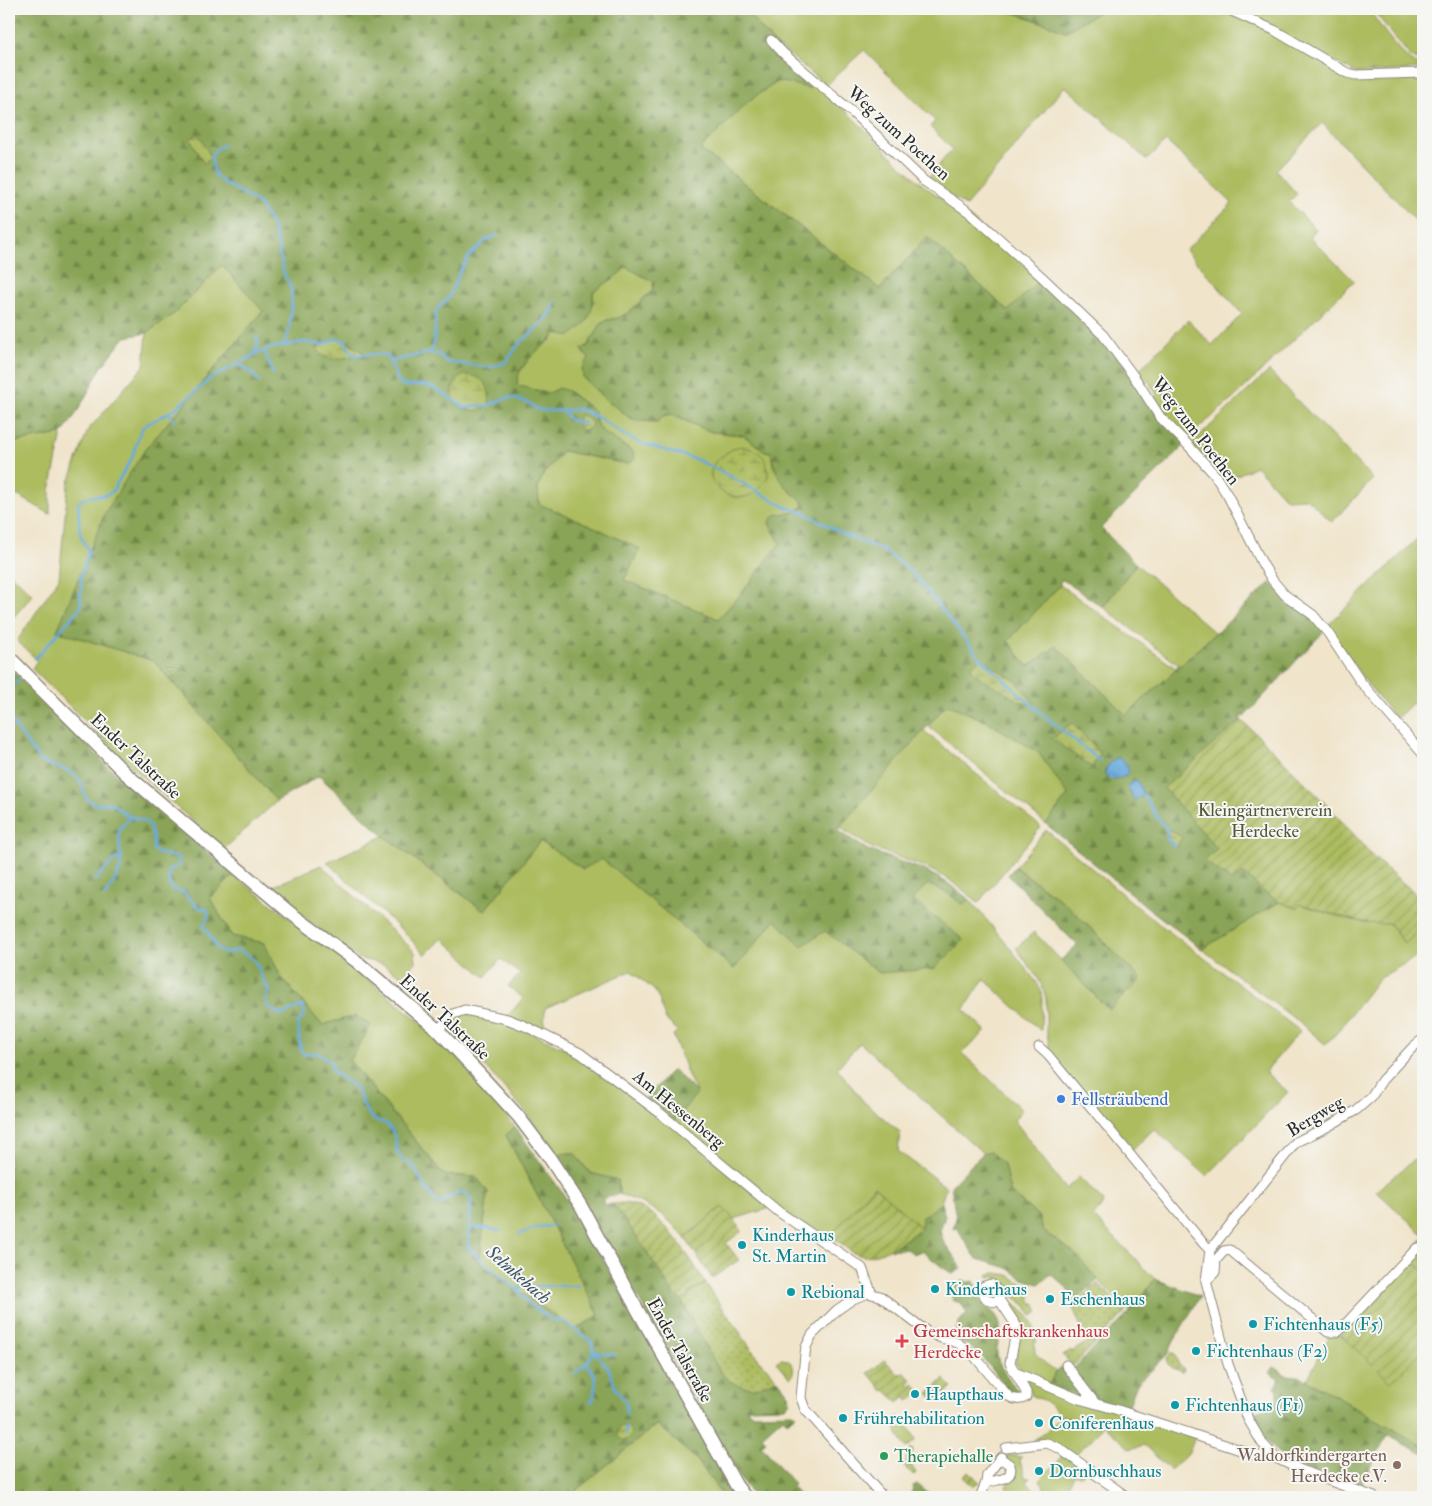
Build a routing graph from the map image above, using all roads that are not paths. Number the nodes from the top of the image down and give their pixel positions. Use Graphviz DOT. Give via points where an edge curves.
graph roads {
  1 [pos="1227,9"];
  2 [pos="771,40"];
  3 [pos="1423,72"];
  4 [pos="9,657"];
  5 [pos="1423,754"];
  6 [pos="438,1030"];
  7 [pos="1423,1039"];
  8 [pos="1039,1046"];
  9 [pos="1417,1248"];
  10 [pos="1210,1250"];
  11 [pos="1206,1281"];
  12 [pos="872,1294"];
  13 [pos="1000,1301"];
  14 [pos="1066,1365"];
  15 [pos="1014,1372"];
  16 [pos="1095,1403"];
  17 [pos="1006,1448"];
  18 [pos="1019,1453"];
  19 [pos="1276,1458"];
  20 [pos="999,1460"];
  21 [pos="989,1482"];
  22 [pos="745,1497"];
  23 [pos="884,1497"];
  24 [pos="980,1497"];
  25 [pos="1127,1497"];
  26 [pos="1374,1497"];
  1 -- 3 [label="street" via="1274,30 1356,76"];
  2 -- 5 [label="street, Weg zum Poethen" via="924,181 968,212 1103,335 1160,417 1214,474 1273,581 1285,595 1313,615 1360,681"];
  4 -- 6 [label="main road, Ender Talstraße" via="126,773 289,912 356,961"];
  6 -- 12 [label="street, Am Hessenberg" via="454,1014 465,1010 507,1019 580,1053 660,1112 779,1212 862,1268"];
  6 -- 22 [label="main road, Ender Talstraße" via="505,1102 549,1157 581,1206"];
  7 -- 10 [label="street, Bergweg" via="1356,1110 1296,1142"];
  8 -- 10 [label="street"];
  9 -- 11 [label="street" via="1338,1332 1328,1332 1230,1250 1224,1251 1216,1260 1215,1272"];
  10 -- 11 [label="street"];
  11 -- 19 [label="street" via="1226,1358 1248,1419 1262,1443"];
  12 -- 15 [label="street" via="880,1296 926,1331 958,1343 975,1357 1008,1396 1023,1399 1026,1392"];
  12 -- 23 [label="street" via="854,1299 812,1334 806,1347 802,1398 805,1408"];
  13 -- 15 [label="street" via="1016,1325 1010,1360"];
  14 -- 16 [label="street"];
  15 -- 16 [label="street"];
  16 -- 19 [label="street" via="1262,1457"];
  17 -- 18 [label="street"];
  17 -- 20 [label="street"];
  17 -- 25 [label="street" via="1047,1443 1059,1448"];
  19 -- 26 [label="street"];
  20 -- 21 [label="street" via="987,1475"];
  20 -- 21 [label="street" via="1008,1462 1012,1470 1006,1478"];
  21 -- 24 [label="street"];
}
